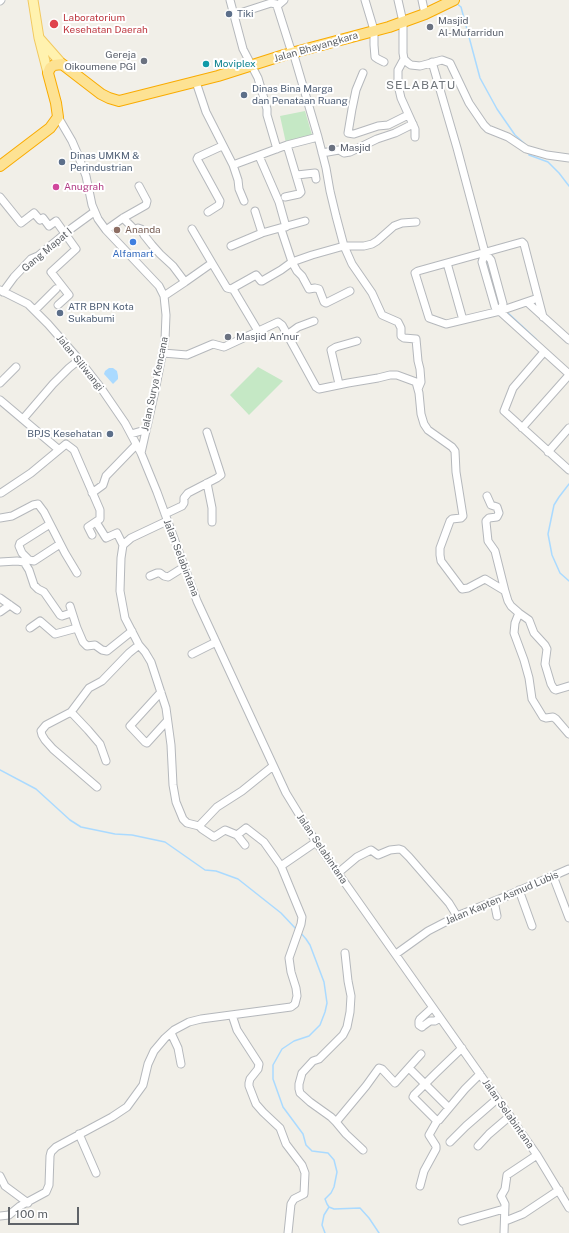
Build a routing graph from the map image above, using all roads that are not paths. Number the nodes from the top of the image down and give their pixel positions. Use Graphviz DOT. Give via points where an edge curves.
graph roads {
  1 [pos="33,0"];
  2 [pos="230,0"];
  3 [pos="284,0"];
  4 [pos="366,0"];
  5 [pos="398,0"];
  6 [pos="422,0"];
  7 [pos="454,0"];
  8 [pos="277,6"];
  9 [pos="425,14"];
  10 [pos="234,15"];
  11 [pos="403,22"];
  12 [pos="374,30"];
  13 [pos="39,38"];
  14 [pos="293,52"];
  15 [pos="404,59"];
  16 [pos="384,62"];
  17 [pos="432,62"];
  18 [pos="62,64"];
  19 [pos="252,65"];
  20 [pos="48,73"];
  21 [pos="363,73"];
  22 [pos="196,82"];
  23 [pos="408,115"];
  24 [pos="58,117"];
  25 [pos="413,124"];
  26 [pos="318,136"];
  27 [pos="415,137"];
  28 [pos="287,144"];
  29 [pos="222,146"];
  30 [pos="277,149"];
  31 [pos="322,152"];
  32 [pos="259,156"];
  33 [pos="569,158"];
  34 [pos="233,165"];
  35 [pos="0,166"];
  36 [pos="316,172"];
  37 [pos="297,176"];
  38 [pos="139,186"];
  39 [pos="0,197"];
  40 [pos="285,197"];
  41 [pos="244,201"];
  42 [pos="255,211"];
  43 [pos="94,212"];
  44 [pos="208,212"];
  45 [pos="123,218"];
  46 [pos="305,221"];
  47 [pos="416,222"];
  48 [pos="283,228"];
  49 [pos="106,230"];
  50 [pos="192,230"];
  51 [pos="262,233"];
  52 [pos="65,234"];
  53 [pos="231,246"];
  54 [pos="344,246"];
  55 [pos="485,253"];
  56 [pos="292,262"];
  57 [pos="212,263"];
  58 [pos="447,263"];
  59 [pos="185,282"];
  60 [pos="233,288"];
  61 [pos="56,289"];
  62 [pos="2,291"];
  63 [pos="350,291"];
  64 [pos="164,296"];
  65 [pos="538,298"];
  66 [pos="527,302"];
  67 [pos="58,305"];
  68 [pos="35,310"];
  69 [pos="500,311"];
  70 [pos="543,317"];
  71 [pos="462,320"];
  72 [pos="314,321"];
  73 [pos="258,331"];
  74 [pos="288,335"];
  75 [pos="569,340"];
  76 [pos="357,341"];
  77 [pos="544,352"];
  78 [pos="163,353"];
  79 [pos="79,360"];
  80 [pos="16,367"];
  81 [pos="569,374"];
  82 [pos="0,383"];
  83 [pos="339,384"];
  84 [pos="418,390"];
  85 [pos="0,400"];
  86 [pos="23,419"];
  87 [pos="522,428"];
  88 [pos="569,428"];
  89 [pos="145,430"];
  90 [pos="207,432"];
  91 [pos="131,434"];
  92 [pos="136,445"];
  93 [pos="58,450"];
  94 [pos="548,452"];
  95 [pos="141,453"];
  96 [pos="569,470"];
  97 [pos="207,483"];
  98 [pos="1,493"];
  99 [pos="92,493"];
  100 [pos="487,496"];
  101 [pos="166,517"];
  102 [pos="0,518"];
  103 [pos="96,522"];
  104 [pos="212,522"];
  105 [pos="50,524"];
  106 [pos="92,535"];
  107 [pos="60,544"];
  108 [pos="123,545"];
  109 [pos="0,562"];
  110 [pos="184,567"];
  111 [pos="77,572"];
  112 [pos="150,576"];
  113 [pos="505,591"];
  114 [pos="0,598"];
  115 [pos="10,605"];
  116 [pos="17,610"];
  117 [pos="0,612"];
  118 [pos="519,613"];
  119 [pos="30,628"];
  120 [pos="77,628"];
  121 [pos="132,631"];
  122 [pos="216,642"];
  123 [pos="140,645"];
  124 [pos="192,654"];
  125 [pos="569,686"];
  126 [pos="161,692"];
  127 [pos="71,712"];
  128 [pos="167,721"];
  129 [pos="569,734"];
  130 [pos="106,762"];
  131 [pos="273,766"];
  132 [pos="97,787"];
  133 [pos="199,826"];
  134 [pos="237,835"];
  135 [pos="316,842"];
  136 [pos="245,845"];
  137 [pos="281,866"];
  138 [pos="569,869"];
  139 [pos="338,873"];
  140 [pos="553,876"];
  141 [pos="519,890"];
  142 [pos="494,901"];
  143 [pos="457,916"];
  144 [pos="497,916"];
  145 [pos="569,918"];
  146 [pos="532,926"];
  147 [pos="345,953"];
  148 [pos="396,954"];
  149 [pos="432,1008"];
  150 [pos="232,1015"];
  151 [pos="440,1018"];
  152 [pos="171,1033"];
  153 [pos="462,1048"];
  154 [pos="420,1054"];
  155 [pos="181,1064"];
  156 [pos="409,1068"];
  157 [pos="480,1074"];
  158 [pos="425,1084"];
  159 [pos="497,1098"];
  160 [pos="449,1108"];
  161 [pos="510,1116"];
  162 [pos="437,1121"];
  163 [pos="336,1122"];
  164 [pos="79,1134"];
  165 [pos="450,1142"];
  166 [pos="478,1146"];
  167 [pos="363,1150"];
  168 [pos="537,1155"];
  169 [pos="96,1173"];
  170 [pos="0,1176"];
  171 [pos="420,1186"];
  172 [pos="559,1190"];
  173 [pos="28,1203"];
  174 [pos="569,1208"];
  175 [pos="504,1209"];
  176 [pos="0,1216"];
  177 [pos="505,1220"];
  178 [pos="462,1221"];
  179 [pos="288,1233"];
  180 [pos="504,1233"];
  1 -- 13 [label="main road"];
  2 -- 10 [label="street"];
  3 -- 8 [label="street"];
  4 -- 12 [label="street"];
  5 -- 11 [label="street"];
  6 -- 9 [label="street"];
  7 -- 9 [label="highway, Jalan Bhayangkara"];
  8 -- 10 [label="street" via="271,3"];
  8 -- 14 [label="street"];
  9 -- 11 [label="highway, Jalan Bhayangkara"];
  10 -- 19 [label="street" via="243,49"];
  11 -- 12 [label="highway, Jalan Bhayangkara"];
  11 -- 15 [label="street"];
  12 -- 14 [label="highway, Jalan Bhayangkara"];
  12 -- 16 [label="street" via="375,56"];
  13 -- 18 [label="main road"];
  13 -- 20 [label="main road"];
  14 -- 19 [label="highway, Jalan Bhayangkara"];
  14 -- 26 [label="street"];
  15 -- 17 [label="street" via="408,64 415,66"];
  15 -- 23 [label="street" via="398,70 398,85"];
  17 -- 33 [label="street" via="450,62 469,103 488,129 531,151"];
  17 -- 55 [label="street"];
  18 -- 20 [label="highway" via="54,65"];
  18 -- 22 [label="highway, Jalan Bhayangkara" via="101,94 119,101"];
  19 -- 22 [label="highway, Jalan Bhayangkara"];
  19 -- 30 [label="street" via="258,78"];
  20 -- 24 [label="highway"];
  21 -- 23 [label="street" via="356,90 348,133 354,134 388,124"];
  22 -- 29 [label="street" via="206,112"];
  23 -- 25 [label="street"];
  24 -- 35 [label="highway" via="50,128"];
  24 -- 43 [label="street" via="72,141 86,176"];
  25 -- 27 [label="street"];
  25 -- 31 [label="street" via="350,152"];
  26 -- 28 [label="street"];
  26 -- 31 [label="street"];
  28 -- 30 [label="street"];
  28 -- 37 [label="street"];
  29 -- 34 [label="street"];
  29 -- 44 [label="street" via="196,159 220,201 219,205"];
  30 -- 32 [label="street"];
  31 -- 54 [label="street"];
  32 -- 34 [label="street"];
  32 -- 48 [label="street" via="279,202"];
  34 -- 41 [label="street"];
  36 -- 37 [label="street"];
  37 -- 40 [label="street" via="301,193"];
  38 -- 45 [label="street" via="147,201 146,205"];
  39 -- 52 [label="street" via="21,223 34,213 40,220 43,218 49,226 56,221"];
  42 -- 51 [label="street"];
  43 -- 49 [label="street"];
  43 -- 52 [label="street, Gang Mapat I"];
  45 -- 49 [label="street"];
  45 -- 59 [label="street" via="135,230 141,229"];
  46 -- 48 [label="street"];
  47 -- 54 [label="street" via="402,223 390,228 372,244"];
  48 -- 51 [label="street"];
  48 -- 56 [label="street"];
  49 -- 64 [label="street" via="159,286"];
  50 -- 57 [label="street"];
  51 -- 53 [label="street"];
  52 -- 62 [label="street, Gang Mapat I" via="31,259"];
  52 -- 67 [label="street" via="76,250 51,272 69,294"];
  54 -- 56 [label="street"];
  54 -- 84 [label="street" via="382,315 398,322 401,336 416,339 421,382"];
  55 -- 58 [label="street"];
  55 -- 65 [label="street" via="522,242"];
  55 -- 69 [label="street" via="490,260 503,304"];
  56 -- 60 [label="street" via="262,281 256,275"];
  56 -- 63 [label="street" via="308,289 319,289 325,303"];
  57 -- 59 [label="street"];
  57 -- 60 [label="street" via="227,288"];
  58 -- 71 [label="street"];
  58 -- 71 [label="street" via="415,273 429,318 446,324"];
  59 -- 64 [label="street"];
  60 -- 73 [label="street"];
  61 -- 68 [label="street"];
  62 -- 68 [label="street, Jalan Siliwangi"];
  64 -- 78 [label="street, Jalan Surya Kencana" via="166,326"];
  65 -- 66 [label="street"];
  65 -- 70 [label="street"];
  66 -- 69 [label="street"];
  66 -- 70 [label="street"];
  68 -- 79 [label="street, Jalan Siliwangi"];
  69 -- 71 [label="street"];
  69 -- 77 [label="street"];
  70 -- 75 [label="street"];
  72 -- 74 [label="street" via="298,327"];
  73 -- 74 [label="street" via="278,322"];
  73 -- 78 [label="street" via="226,346 213,344 187,355"];
  74 -- 83 [label="street" via="317,389"];
  76 -- 83 [label="street" via="336,346 331,350"];
  77 -- 81 [label="street"];
  77 -- 87 [label="street" via="513,388 504,410"];
  78 -- 89 [label="street, Jalan Surya Kencana"];
  79 -- 86 [label="street" via="53,384"];
  79 -- 91 [label="street, Jalan Siliwangi" via="111,402"];
  80 -- 82 [label="street"];
  81 -- 87 [label="street"];
  83 -- 84 [label="street" via="394,375 416,382"];
  84 -- 113 [label="street" via="424,424 455,451 463,516 450,521 440,548 440,558 462,589 485,580"];
  85 -- 86 [label="street"];
  86 -- 93 [label="street"];
  87 -- 94 [label="street"];
  88 -- 94 [label="street"];
  89 -- 91 [label="street"];
  89 -- 95 [label="street, Jalan Surya Kencana"];
  90 -- 97 [label="street" via="221,474"];
  91 -- 92 [label="street, Jalan Siliwangi"];
  92 -- 95 [label="street, Jalan Siliwangi"];
  92 -- 99 [label="street" via="106,476 103,485"];
  93 -- 98 [label="street" via="37,469"];
  93 -- 99 [label="street" via="66,444 74,450"];
  94 -- 96 [label="street"];
  95 -- 101 [label="street, Jalan Selabintana"];
  97 -- 101 [label="street" via="188,493 182,506"];
  97 -- 104 [label="street"];
  99 -- 103 [label="street" via="100,513 100,519"];
  100 -- 113 [label="street" via="499,513 498,517 489,518 486,522 488,541 495,551"];
  101 -- 108 [label="street"];
  101 -- 110 [label="street, Jalan Selabintana"];
  102 -- 105 [label="street" via="20,513 37,504"];
  103 -- 106 [label="street" via="88,527"];
  103 -- 108 [label="street" via="106,538 117,533"];
  105 -- 107 [label="street"];
  105 -- 107 [label="street" via="20,543 22,553 34,561"];
  107 -- 111 [label="street"];
  108 -- 121 [label="street" via="119,586 125,618"];
  109 -- 120 [label="street" via="24,562 34,586 44,592 60,615 71,610"];
  110 -- 112 [label="street" via="168,577 160,573"];
  110 -- 122 [label="street, Jalan Selabintana"];
  113 -- 118 [label="street" via="509,603"];
  114 -- 115 [label="street"];
  115 -- 116 [label="street"];
  115 -- 117 [label="street"];
  118 -- 125 [label="street" via="529,620 534,633 545,644 545,664 554,689"];
  118 -- 129 [label="street" via="514,633 526,666 532,699 543,717 554,718"];
  119 -- 120 [label="street" via="40,621 55,634"];
  120 -- 121 [label="street" via="85,645 95,645 105,651 110,650"];
  121 -- 123 [label="street"];
  122 -- 124 [label="street"];
  122 -- 131 [label="street, Jalan Selabintana"];
  123 -- 126 [label="street" via="151,662"];
  123 -- 127 [label="street" via="102,681 89,688"];
  126 -- 128 [label="street"];
  126 -- 128 [label="street" via="130,726 147,743"];
  127 -- 130 [label="street" via="100,744"];
  127 -- 132 [label="street" via="46,725 41,731 42,735 56,752"];
  128 -- 133 [label="street" via="176,802 183,819 187,823"];
  131 -- 133 [label="street" via="218,807"];
  131 -- 135 [label="street, Jalan Selabintana"];
  133 -- 134 [label="street" via="214,837 225,830"];
  134 -- 136 [label="street"];
  134 -- 137 [label="street" via="246,828 264,842"];
  135 -- 137 [label="street"];
  135 -- 139 [label="street, Jalan Selabintana"];
  137 -- 150 [label="street" via="302,917 289,958 297,1000 291,1007"];
  138 -- 140 [label="street, Jalan Kapten Asmud Lubis"];
  139 -- 143 [label="street" via="357,857 372,850 378,855 399,849 406,853"];
  139 -- 148 [label="street, Jalan Selabintana"];
  140 -- 141 [label="street, Jalan Kapten Asmud Lubis"];
  140 -- 145 [label="street"];
  141 -- 142 [label="street, Jalan Kapten Asmud Lubis"];
  141 -- 146 [label="street"];
  142 -- 143 [label="street, Jalan Kapten Asmud Lubis"];
  142 -- 144 [label="street"];
  143 -- 148 [label="street, Jalan Kapten Asmud Lubis" via="428,931"];
  147 -- 163 [label="street" via="351,996 347,1027 343,1035 302,1073 299,1084 300,1094"];
  148 -- 149 [label="street, Jalan Selabintana"];
  149 -- 151 [label="street, Jalan Selabintana"];
  149 -- 151 [label="street" via="420,1019 420,1026"];
  150 -- 152 [label="street" via="195,1020"];
  150 -- 179 [label="street" via="237,1030 258,1064 258,1069 250,1079 256,1104 278,1125 286,1144 305,1173 304,1194 292,1202"];
  151 -- 153 [label="street, Jalan Selabintana"];
  152 -- 155 [label="street" via="178,1048"];
  152 -- 164 [label="street" via="154,1051 143,1085 127,1107"];
  153 -- 157 [label="street, Jalan Selabintana"];
  153 -- 158 [label="street"];
  154 -- 156 [label="street"];
  156 -- 158 [label="street"];
  156 -- 163 [label="street" via="395,1083 379,1068"];
  157 -- 159 [label="street, Jalan Selabintana"];
  157 -- 160 [label="street"];
  158 -- 160 [label="street"];
  158 -- 162 [label="street" via="413,1096"];
  159 -- 161 [label="street, Jalan Selabintana"];
  159 -- 165 [label="street"];
  160 -- 162 [label="street"];
  161 -- 166 [label="street"];
  161 -- 168 [label="street, Jalan Selabintana"];
  162 -- 171 [label="street" via="429,1135 436,1149 424,1171"];
  163 -- 167 [label="street"];
  164 -- 169 [label="street"];
  164 -- 173 [label="street" via="53,1149 47,1190"];
  168 -- 172 [label="street, Jalan Selabintana"];
  168 -- 175 [label="street" via="507,1175 501,1196 505,1204"];
  170 -- 173 [label="street" via="5,1186"];
  172 -- 174 [label="street, Jalan Selabintana"];
  172 -- 177 [label="street" via="524,1214"];
  173 -- 176 [label="street" via="9,1215"];
  175 -- 177 [label="street"];
  175 -- 178 [label="street"];
  177 -- 180 [label="street"];
}
